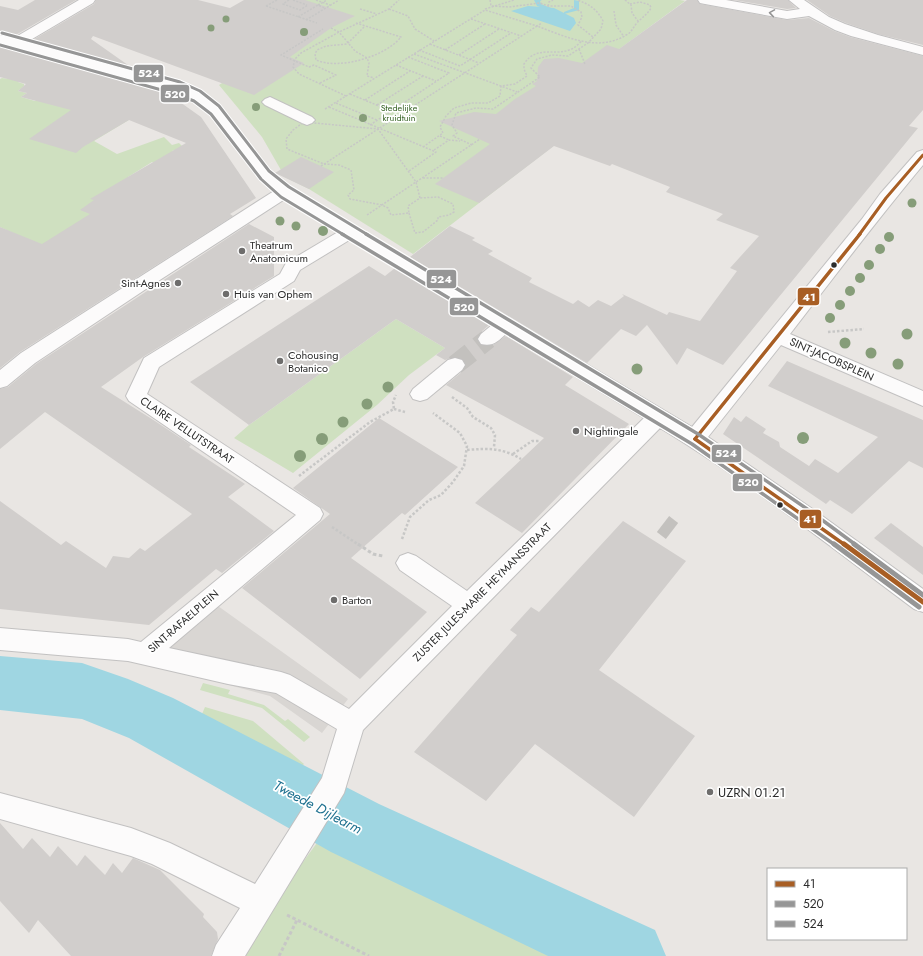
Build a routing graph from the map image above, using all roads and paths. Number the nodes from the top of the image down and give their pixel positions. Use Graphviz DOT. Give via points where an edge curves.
graph roads {
  1 [pos="88,0"];
  2 [pos="277,0"];
  3 [pos="282,0"];
  4 [pos="289,0"];
  5 [pos="293,0"];
  6 [pos="306,0"];
  7 [pos="316,0"];
  8 [pos="327,0"];
  9 [pos="338,0"];
  10 [pos="400,0"];
  11 [pos="490,0"];
  12 [pos="514,0"];
  13 [pos="553,0"];
  14 [pos="577,0"];
  15 [pos="625,0"];
  16 [pos="705,0"];
  17 [pos="796,0"];
  18 [pos="287,1"];
  19 [pos="323,2"];
  20 [pos="302,3"];
  21 [pos="630,4"];
  22 [pos="318,5"];
  23 [pos="331,5"];
  24 [pos="491,6"];
  25 [pos="548,6"];
  26 [pos="304,7"];
  27 [pos="325,8"];
  28 [pos="311,9"];
  29 [pos="360,9"];
  30 [pos="389,9"];
  31 [pos="485,10"];
  32 [pos="614,11"];
  33 [pos="319,12"];
  34 [pos="811,12"];
  35 [pos="304,13"];
  36 [pos="377,14"];
  37 [pos="312,16"];
  38 [pos="298,17"];
  39 [pos="470,19"];
  40 [pos="306,20"];
  41 [pos="318,20"];
  42 [pos="638,21"];
  43 [pos="313,22"];
  44 [pos="317,23"];
  45 [pos="356,23"];
  46 [pos="542,23"];
  47 [pos="485,24"];
  48 [pos="365,26"];
  49 [pos="537,26"];
  50 [pos="331,28"];
  51 [pos="323,29"];
  52 [pos="499,29"];
  53 [pos="339,32"];
  54 [pos="512,33"];
  55 [pos="521,36"];
  56 [pos="593,37"];
  57 [pos="624,37"];
  58 [pos="8,41"];
  59 [pos="582,41"];
  60 [pos="434,42"];
  61 [pos="588,43"];
  62 [pos="348,44"];
  63 [pos="430,44"];
  64 [pos="579,49"];
  65 [pos="419,50"];
  66 [pos="445,50"];
  67 [pos="923,51"];
  68 [pos="414,54"];
  69 [pos="459,55"];
  70 [pos="408,57"];
  71 [pos="367,58"];
  72 [pos="470,60"];
  73 [pos="294,61"];
  74 [pos="480,63"];
  75 [pos="585,64"];
  76 [pos="396,65"];
  77 [pos="410,71"];
  78 [pos="465,73"];
  79 [pos="423,76"];
  80 [pos="374,79"];
  81 [pos="437,81"];
  82 [pos="319,83"];
  83 [pos="501,86"];
  84 [pos="517,93"];
  85 [pos="350,94"];
  86 [pos="346,96"];
  87 [pos="365,100"];
  88 [pos="270,102"];
  89 [pos="336,102"];
  90 [pos="377,105"];
  91 [pos="329,107"];
  92 [pos="391,111"];
  93 [pos="377,120"];
  94 [pos="305,121"];
  95 [pos="370,125"];
  96 [pos="378,129"];
  97 [pos="440,136"];
  98 [pos="480,139"];
  99 [pos="449,140"];
  100 [pos="463,141"];
  101 [pos="472,144"];
  102 [pos="423,146"];
  103 [pos="433,150"];
  104 [pos="923,155"];
  105 [pos="322,165"];
  106 [pos="408,171"];
  107 [pos="423,178"];
  108 [pos="443,178"];
  109 [pos="416,182"];
  110 [pos="285,192"];
  111 [pos="420,198"];
  112 [pos="382,205"];
  113 [pos="409,213"];
  114 [pos="367,215"];
  115 [pos="350,232"];
  116 [pos="505,325"];
  117 [pos="778,336"];
  118 [pos="488,339"];
  119 [pos="455,365"];
  120 [pos="0,380"];
  121 [pos="398,392"];
  122 [pos="420,394"];
  123 [pos="450,396"];
  124 [pos="923,399"];
  125 [pos="394,409"];
  126 [pos="408,412"];
  127 [pos="431,412"];
  128 [pos="658,417"];
  129 [pos="695,439"];
  130 [pos="540,441"];
  131 [pos="494,447"];
  132 [pos="467,450"];
  133 [pos="513,454"];
  134 [pos="521,460"];
  135 [pos="278,492"];
  136 [pos="312,514"];
  137 [pos="408,563"];
  138 [pos="923,602"];
  139 [pos="469,605"];
  140 [pos="0,639"];
  141 [pos="145,654"];
  142 [pos="352,724"];
  143 [pos="0,806"];
  144 [pos="260,902"];
  145 [pos="227,956"];
  146 [pos="280,956"];
  147 [pos="369,956"];
  1 -- 58 [label="street"];
  2 -- 38 [label="path" via="266,6"];
  3 -- 18 [label="path"];
  4 -- 18 [label="path"];
  5 -- 20 [label="path"];
  6 -- 20 [label="path"];
  7 -- 19 [label="path"];
  8 -- 19 [label="path"];
  9 -- 23 [label="path"];
  10 -- 30 [label="path"];
  11 -- 24 [label="path"];
  12 -- 24 [label="path"];
  13 -- 25 [label="path"];
  14 -- 56 [label="path" via="588,4 599,13 603,21 601,29"];
  15 -- 21 [label="path"];
  34 -- 16 [label="street, one-way" via="786,15"];
  17 -- 34 [label="street"];
  18 -- 26 [label="path" via="283,4 300,10"];
  19 -- 22 [label="path"];
  19 -- 23 [label="path"];
  20 -- 26 [label="path" via="308,5"];
  21 -- 42 [label="path" via="632,13"];
  21 -- 42 [label="path" via="641,1 650,5 649,13"];
  22 -- 27 [label="path"];
  22 -- 28 [label="path"];
  23 -- 27 [label="path"];
  24 -- 25 [label="path" via="509,7 540,3"];
  24 -- 31 [label="path"];
  25 -- 56 [label="path" via="571,6 580,11 582,17 578,25"];
  26 -- 28 [label="path"];
  27 -- 33 [label="path"];
  28 -- 33 [label="path"];
  28 -- 35 [label="path"];
  29 -- 36 [label="path"];
  30 -- 36 [label="path"];
  30 -- 60 [label="path" via="408,16 415,29"];
  31 -- 39 [label="path"];
  31 -- 49 [label="path"];
  32 -- 57 [label="path" via="616,25"];
  33 -- 37 [label="path"];
  34 -- 67 [label="street" via="857,33"];
  35 -- 37 [label="path"];
  35 -- 38 [label="path"];
  36 -- 45 [label="path"];
  37 -- 40 [label="path"];
  38 -- 40 [label="path"];
  39 -- 47 [label="path"];
  39 -- 60 [label="path"];
  40 -- 43 [label="path"];
  41 -- 43 [label="path"];
  42 -- 57 [label="path" via="634,29"];
  43 -- 44 [label="path"];
  45 -- 48 [label="path"];
  45 -- 53 [label="path"];
  46 -- 49 [label="path"];
  47 -- 52 [label="path"];
  47 -- 66 [label="path"];
  48 -- 62 [label="path"];
  48 -- 71 [label="path" via="401,37 392,47"];
  49 -- 55 [label="path"];
  49 -- 59 [label="path"];
  50 -- 53 [label="path"];
  51 -- 73 [label="path" via="281,54"];
  52 -- 54 [label="path"];
  52 -- 69 [label="path"];
  53 -- 62 [label="path"];
  53 -- 73 [label="path" via="301,53"];
  54 -- 55 [label="path"];
  54 -- 72 [label="path"];
  55 -- 74 [label="path"];
  56 -- 61 [label="path"];
  57 -- 61 [label="path" via="598,44"];
  58 -- 110 [label="street" via="178,88 197,96 215,110 265,175"];
  59 -- 61 [label="path"];
  59 -- 83 [label="path" via="567,52 536,54 523,65 523,71 527,76 515,84"];
  60 -- 63 [label="path"];
  61 -- 64 [label="path"];
  62 -- 71 [label="path"];
  62 -- 71 [label="path" via="322,47 317,50 316,60 330,64"];
  63 -- 65 [label="path"];
  63 -- 66 [label="path"];
  64 -- 75 [label="path"];
  64 -- 84 [label="path" via="568,56 552,55 537,59 531,68 540,77"];
  65 -- 68 [label="path"];
  65 -- 72 [label="path" via="460,66"];
  66 -- 69 [label="path"];
  68 -- 70 [label="path"];
  68 -- 78 [label="path"];
  69 -- 72 [label="path"];
  70 -- 76 [label="path"];
  70 -- 81 [label="path" via="449,73"];
  71 -- 80 [label="path" via="367,76"];
  72 -- 74 [label="path"];
  73 -- 82 [label="path" via="294,67 299,74"];
  73 -- 82 [label="path" via="309,67 314,65 336,75"];
  74 -- 78 [label="path"];
  76 -- 77 [label="path"];
  76 -- 80 [label="path"];
  77 -- 79 [label="path"];
  77 -- 87 [label="path"];
  78 -- 83 [label="path"];
  78 -- 96 [label="path"];
  79 -- 81 [label="path"];
  79 -- 90 [label="path"];
  80 -- 85 [label="path"];
  81 -- 92 [label="path"];
  82 -- 86 [label="path"];
  83 -- 84 [label="path"];
  83 -- 97 [label="path" via="500,96 488,103 479,102 453,108 446,114 440,127 443,133"];
  84 -- 100 [label="path" via="493,109 476,108 456,113 452,125 457,133 452,136"];
  85 -- 86 [label="path"];
  85 -- 87 [label="path"];
  86 -- 89 [label="path"];
  87 -- 90 [label="path"];
  88 -- 94 [label="street"];
  89 -- 91 [label="path"];
  89 -- 93 [label="path"];
  90 -- 92 [label="path"];
  91 -- 94 [label="path"];
  91 -- 95 [label="path"];
  92 -- 93 [label="path"];
  93 -- 95 [label="path"];
  94 -- 96 [label="path"];
  94 -- 105 [label="path" via="286,139 287,149"];
  95 -- 96 [label="path"];
  96 -- 102 [label="path"];
  96 -- 105 [label="path"];
  96 -- 106 [label="path"];
  97 -- 99 [label="path"];
  97 -- 102 [label="path"];
  98 -- 101 [label="path"];
  99 -- 100 [label="path"];
  99 -- 103 [label="path"];
  100 -- 101 [label="path"];
  101 -- 107 [label="path"];
  102 -- 103 [label="path"];
  103 -- 106 [label="path" via="436,152"];
  104 -- 117 [label="street, SINT-JACOBSPLEIN"];
  105 -- 112 [label="path" via="339,165 352,170 354,190 348,195 350,199"];
  106 -- 109 [label="path"];
  107 -- 108 [label="path"];
  107 -- 109 [label="path"];
  109 -- 111 [label="path"];
  109 -- 112 [label="path"];
  110 -- 115 [label="street"];
  110 -- 120 [label="street" via="28,358"];
  111 -- 113 [label="path" via="408,206"];
  111 -- 113 [label="path" via="438,197 453,204 454,212 438,217 438,220 423,232 415,233"];
  112 -- 113 [label="path" via="388,208 391,215"];
  112 -- 114 [label="path"];
  115 -- 116 [label="street"];
  115 -- 135 [label="street, CLAIRE VELLUTSTRAAT" via="292,267 288,277 151,363 136,396"];
  116 -- 118 [label="street"];
  116 -- 128 [label="street"];
  117 -- 124 [label="street, SINT-JACOBSPLEIN"];
  117 -- 129 [label="street"];
  119 -- 122 [label="street"];
  121 -- 125 [label="path" via="393,402"];
  123 -- 131 [label="path" via="467,408 472,417 491,428 495,435"];
  125 -- 126 [label="path"];
  125 -- 135 [label="path" via="370,422"];
  127 -- 132 [label="path" via="460,433"];
  128 -- 129 [label="street"];
  128 -- 139 [label="street, ZUSTER JULES-MARIE HEYMANSSTRAAT"];
  129 -- 138 [label="street"];
  130 -- 133 [label="path" via="532,441"];
  131 -- 132 [label="path"];
  131 -- 133 [label="path"];
  132 -- 137 [label="path" via="464,466 453,482 441,495 430,500 410,517 400,544"];
  133 -- 134 [label="path"];
  135 -- 136 [label="street, CLAIRE VELLUTSTRAAT"];
  136 -- 137 [label="path" via="373,554"];
  136 -- 141 [label="street, SINT-RAFAELPLEIN"];
  137 -- 139 [label="street"];
  139 -- 142 [label="street, ZUSTER JULES-MARIE HEYMANSSTRAAT"];
  140 -- 141 [label="street" via="128,650"];
  141 -- 142 [label="street" via="281,683"];
  142 -- 144 [label="street, ZUSTER JULES-MARIE HEYMANSSTRAAT" via="334,784"];
  143 -- 144 [label="street" via="131,842 160,853"];
  144 -- 145 [label="street, ZUSTER JULES-MARIE HEYMANSSTRAAT"];
  146 -- 147 [label="path" via="297,920"];
}
